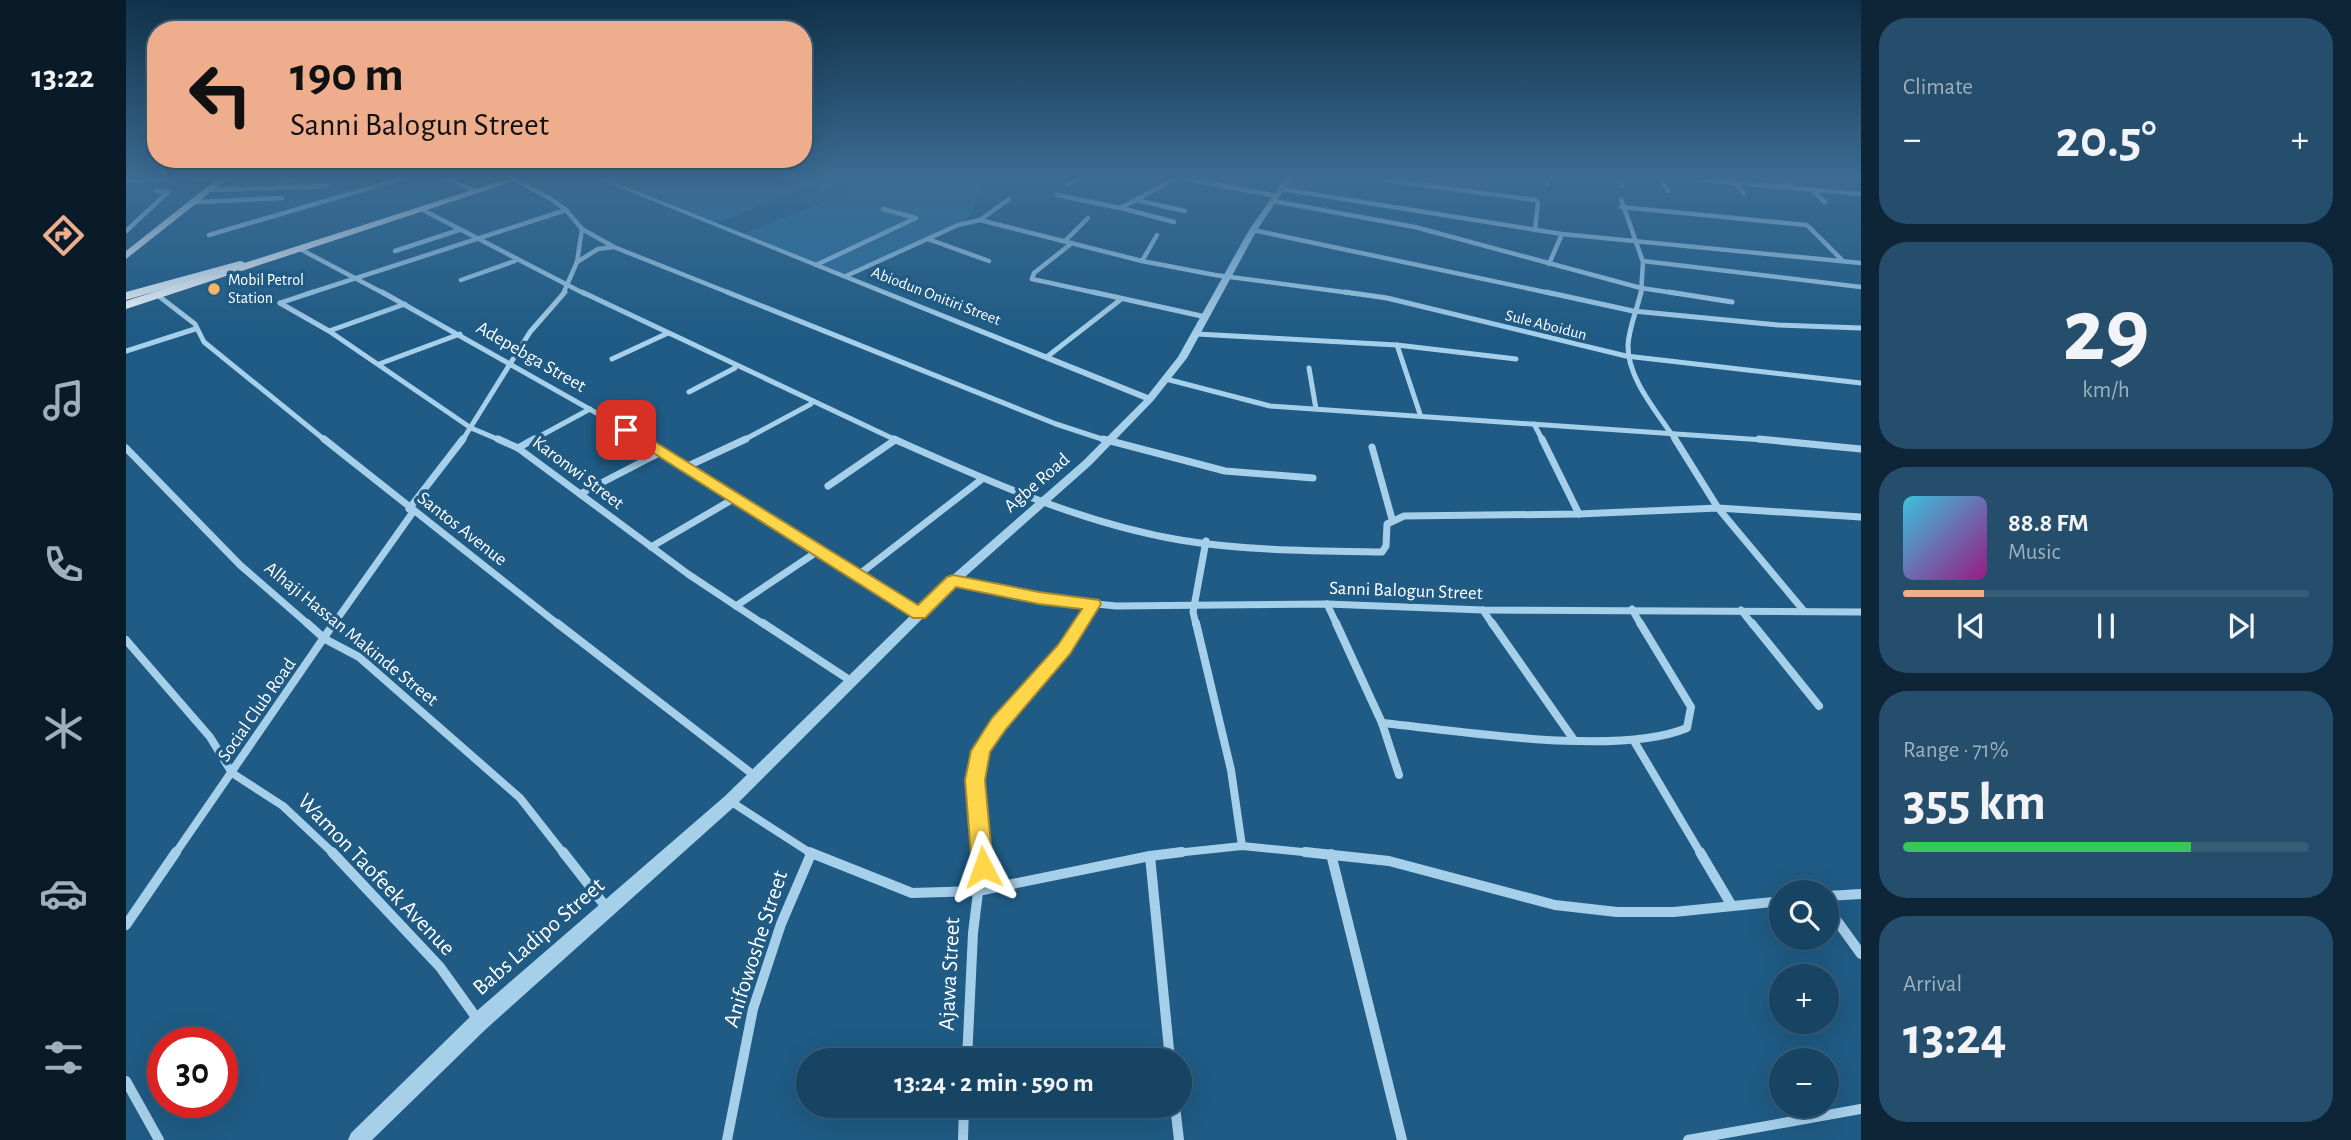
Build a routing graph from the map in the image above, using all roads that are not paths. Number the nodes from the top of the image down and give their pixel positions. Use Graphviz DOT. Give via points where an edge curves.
graph roads {
  1 [pos="156,229"];
  2 [pos="159,229"];
  3 [pos="229,229"];
  4 [pos="350,229"];
  5 [pos="358,229"];
  6 [pos="508,229"];
  7 [pos="582,229"];
  8 [pos="727,229"];
  9 [pos="892,229"];
  10 [pos="949,229"];
  11 [pos="1017,229"];
  12 [pos="1077,229"];
  13 [pos="1426,229"];
  14 [pos="1529,229"];
  15 [pos="1629,229"];
  16 [pos="1811,229"];
  17 [pos="459,230"];
  18 [pos="1253,230"];
  19 [pos="1535,230"];
  20 [pos="1562,234"];
  21 [pos="209,235"];
  22 [pos="1157,235"];
  23 [pos="478,239"];
  24 [pos="928,239"];
  25 [pos="1065,241"];
  26 [pos="1634,242"];
  27 [pos="1072,243"];
  28 [pos="614,247"];
  29 [pos="300,248"];
  30 [pos="394,251"];
  31 [pos="126,253"];
  32 [pos="515,261"];
  33 [pos="989,261"];
  34 [pos="1142,261"];
  35 [pos="1643,261"];
  36 [pos="1843,261"];
  37 [pos="577,262"];
  38 [pos="1861,263"];
  39 [pos="1549,264"];
  40 [pos="242,265"];
  41 [pos="816,265"];
  42 [pos="846,276"];
  43 [pos="1227,277"];
  44 [pos="358,278"];
  45 [pos="461,280"];
  46 [pos="568,285"];
  47 [pos="1861,287"];
  48 [pos="1642,288"];
  49 [pos="160,297"];
  50 [pos="1120,300"];
  51 [pos="1732,302"];
  52 [pos="126,303"];
  53 [pos="405,304"];
  54 [pos="1633,311"];
  55 [pos="1206,317"];
  56 [pos="1861,328"];
  57 [pos="195,329"];
  58 [pos="329,331"];
  59 [pos="668,332"];
  60 [pos="460,334"];
  61 [pos="1196,334"];
  62 [pos="1397,345"];
  63 [pos="126,351"];
  64 [pos="1048,356"];
  65 [pos="1626,356"];
  66 [pos="612,359"];
  67 [pos="1516,359"];
  68 [pos="379,364"];
  69 [pos="512,365"];
  70 [pos="734,368"];
  71 [pos="1309,368"];
  72 [pos="1166,379"];
  73 [pos="1861,383"];
  74 [pos="689,392"];
  75 [pos="1150,399"];
  76 [pos="811,404"];
  77 [pos="590,409"];
  78 [pos="1317,409"];
  79 [pos="1420,414"];
  80 [pos="1534,424"];
  81 [pos="471,428"];
  82 [pos="1673,434"];
  83 [pos="895,440"];
  84 [pos="1108,441"];
  85 [pos="1372,447"];
  86 [pos="126,448"];
  87 [pos="518,448"];
  88 [pos="1861,449"];
  89 [pos="663,451"];
  90 [pos="688,466"];
  91 [pos="1313,478"];
  92 [pos="982,479"];
  93 [pos="828,485"];
  94 [pos="580,494"];
  95 [pos="735,498"];
  96 [pos="1041,500"];
  97 [pos="1718,508"];
  98 [pos="411,511"];
  99 [pos="1579,514"];
  100 [pos="1861,517"];
  101 [pos="1392,519"];
  102 [pos="1206,541"];
  103 [pos="652,547"];
  104 [pos="818,551"];
  105 [pos="857,576"];
  106 [pos="953,580"];
  107 [pos="1093,604"];
  108 [pos="1193,604"];
  109 [pos="1327,604"];
  110 [pos="737,606"];
  111 [pos="1632,609"];
  112 [pos="1483,610"];
  113 [pos="1741,610"];
  114 [pos="1804,611"];
  115 [pos="1861,612"];
  116 [pos="919,614"];
  117 [pos="325,639"];
  118 [pos="126,640"];
  119 [pos="851,681"];
  120 [pos="1819,706"];
  121 [pos="1382,723"];
  122 [pos="1574,740"];
  123 [pos="1634,741"];
  124 [pos="233,773"];
  125 [pos="1399,775"];
  126 [pos="755,776"];
  127 [pos="730,801"];
  128 [pos="1242,846"];
  129 [pos="811,854"];
  130 [pos="1331,854"];
  131 [pos="1150,856"];
  132 [pos="978,891"];
  133 [pos="1861,894"];
  134 [pos="1839,895"];
  135 [pos="1769,902"];
  136 [pos="1732,906"];
  137 [pos="608,909"];
  138 [pos="1839,923"];
  139 [pos="126,925"];
  140 [pos="1861,954"];
  141 [pos="479,1021"];
  142 [pos="968,1048"];
  143 [pos="1169,1048"];
  144 [pos="126,1080"];
  145 [pos="1861,1109"];
  146 [pos="964,1118"];
  147 [pos="1177,1118"];
  148 [pos="159,1140"];
  149 [pos="358,1140"];
  150 [pos="727,1140"];
  151 [pos="963,1140"];
  152 [pos="1180,1140"];
  153 [pos="1402,1140"];
  154 [pos="1688,1140"];
  1 -- 31 [label="main road"];
  2 -- 31 [label="main road"];
  3 -- 21 [label="street"];
  4 -- 40 [label="highway"];
  5 -- 29 [label="highway"];
  6 -- 23 [label="street"];
  7 -- 28 [label="street"];
  7 -- 37 [label="street, Social Club Road"];
  8 -- 41 [label="street, Abiodun Onitiri Street"];
  9 -- 41 [label="street"];
  10 -- 24 [label="street"];
  11 -- 25 [label="street, Sule Aboidun"];
  12 -- 25 [label="street"];
  13 -- 39 [label="street"];
  14 -- 19 [label="street"];
  15 -- 26 [label="street"];
  16 -- 36 [label="street"];
  17 -- 23 [label="street"];
  17 -- 30 [label="street"];
  18 -- 43 [label="street, Agbe Road"];
  18 -- 54 [label="street"];
  19 -- 20 [label="street"];
  20 -- 26 [label="street"];
  20 -- 39 [label="street"];
  22 -- 34 [label="street"];
  23 -- 32 [label="street"];
  23 -- 44 [label="street"];
  24 -- 33 [label="street"];
  24 -- 42 [label="street"];
  25 -- 27 [label="street, Sule Aboidun"];
  26 -- 35 [label="street"];
  26 -- 36 [label="street"];
  27 -- 34 [label="street, Sule Aboidun"];
  27 -- 50 [label="street" via="1032,279"];
  28 -- 37 [label="street" via="594,251"];
  28 -- 84 [label="street" via="962,388"];
  29 -- 40 [label="highway"];
  29 -- 44 [label="street, Adepebga Street"];
  32 -- 45 [label="street"];
  32 -- 46 [label="street"];
  34 -- 43 [label="street, Sule Aboidun"];
  35 -- 47 [label="street"];
  35 -- 48 [label="street"];
  36 -- 38 [label="street"];
  37 -- 46 [label="street, Social Club Road"];
  39 -- 48 [label="street"];
  40 -- 49 [label="main road"];
  40 -- 52 [label="highway"];
  41 -- 42 [label="street, Abiodun Onitiri Street"];
  42 -- 64 [label="street, Abiodun Onitiri Street"];
  43 -- 55 [label="street, Agbe Road"];
  43 -- 65 [label="street, Sule Aboidun" via="1387,298"];
  44 -- 53 [label="street, Adepebga Street"];
  44 -- 58 [label="street, Karonwi Street" via="280,303"];
  46 -- 59 [label="street"];
  46 -- 69 [label="street, Social Club Road" via="530,332"];
  48 -- 51 [label="street"];
  48 -- 54 [label="street"];
  49 -- 52 [label="main road"];
  49 -- 57 [label="street, Santos Avenue" via="195,324"];
  50 -- 55 [label="street"];
  50 -- 64 [label="street"];
  53 -- 58 [label="street"];
  53 -- 60 [label="street, Adepebga Street"];
  54 -- 56 [label="street"];
  54 -- 65 [label="street"];
  55 -- 61 [label="street, Agbe Road"];
  57 -- 63 [label="street"];
  57 -- 98 [label="street, Santos Avenue" via="204,342"];
  58 -- 68 [label="street, Karonwi Street"];
  59 -- 66 [label="street"];
  59 -- 70 [label="street"];
  60 -- 68 [label="street"];
  60 -- 69 [label="street, Adepebga Street"];
  61 -- 62 [label="street"];
  61 -- 72 [label="street, Agbe Road"];
  62 -- 67 [label="street"];
  62 -- 79 [label="street"];
  64 -- 75 [label="street, Abiodun Onitiri Street"];
  65 -- 73 [label="street, Sule Aboidun"];
  65 -- 82 [label="street"];
  68 -- 81 [label="street, Karonwi Street"];
  69 -- 77 [label="street, Adepebga Street"];
  69 -- 81 [label="street, Social Club Road"];
  70 -- 74 [label="street"];
  70 -- 76 [label="street"];
  71 -- 78 [label="street"];
  72 -- 75 [label="street, Agbe Road"];
  72 -- 78 [label="street" via="1259,404"];
  75 -- 84 [label="street, Agbe Road"];
  76 -- 83 [label="street"];
  76 -- 90 [label="street"];
  77 -- 87 [label="street"];
  77 -- 89 [label="street, Adepebga Street"];
  78 -- 79 [label="street"];
  79 -- 80 [label="street"];
  80 -- 82 [label="street"];
  80 -- 99 [label="street"];
  81 -- 87 [label="street, Karonwi Street"];
  81 -- 98 [label="street, Social Club Road"];
  82 -- 88 [label="street"];
  82 -- 97 [label="street"];
  83 -- 92 [label="street"];
  83 -- 93 [label="street"];
  84 -- 91 [label="street" via="1225,471"];
  84 -- 96 [label="street, Agbe Road"];
  85 -- 101 [label="street"];
  86 -- 117 [label="street, Alhaji Hassan Makinde Street" via="240,565"];
  87 -- 94 [label="street, Karonwi Street"];
  89 -- 90 [label="street, Adepebga Street"];
  89 -- 94 [label="street"];
  90 -- 95 [label="street, Adepebga Street"];
  92 -- 96 [label="street"];
  92 -- 105 [label="street"];
  94 -- 103 [label="street, Karonwi Street"];
  95 -- 103 [label="street"];
  95 -- 104 [label="street, Adepebga Street"];
  96 -- 102 [label="street" via="1157,536"];
  96 -- 106 [label="street, Agbe Road"];
  97 -- 99 [label="street"];
  97 -- 100 [label="street"];
  97 -- 114 [label="street"];
  98 -- 117 [label="street, Social Club Road"];
  98 -- 126 [label="street, Santos Avenue"];
  99 -- 101 [label="street"];
  101 -- 102 [label="street" via="1382,552"];
  102 -- 108 [label="street"];
  103 -- 110 [label="street, Karonwi Street"];
  104 -- 105 [label="street, Adepebga Street"];
  104 -- 110 [label="street"];
  105 -- 116 [label="street, Adepebga Street"];
  106 -- 107 [label="street, Sanni Balogun Street"];
  106 -- 116 [label="street, Agbe Road"];
  107 -- 108 [label="street, Sanni Balogun Street"];
  107 -- 132 [label="street, Ajawa Street" via="1064,650 980,751 975,780 983,854"];
  108 -- 109 [label="street, Sanni Balogun Street"];
  108 -- 128 [label="street" via="1231,770"];
  109 -- 112 [label="street, Sanni Balogun Street"];
  109 -- 121 [label="street"];
  110 -- 119 [label="street, Karonwi Street"];
  111 -- 112 [label="street, Sanni Balogun Street"];
  111 -- 113 [label="street, Sanni Balogun Street"];
  111 -- 123 [label="street" via="1691,707 1686,728"];
  112 -- 122 [label="street"];
  113 -- 114 [label="street, Sanni Balogun Street"];
  113 -- 120 [label="street"];
  114 -- 115 [label="street, Sanni Balogun Street"];
  116 -- 119 [label="street, Agbe Road"];
  117 -- 124 [label="street, Social Club Road"];
  117 -- 137 [label="street, Alhaji Hassan Makinde Street" via="359,657 520,798"];
  118 -- 124 [label="street, Wamon Taofeek Avenue" via="210,737"];
  119 -- 126 [label="street, Agbe Road"];
  121 -- 122 [label="street"];
  121 -- 125 [label="street"];
  122 -- 123 [label="street"];
  123 -- 136 [label="street"];
  124 -- 139 [label="street, Social Club Road"];
  124 -- 141 [label="street, Wamon Taofeek Avenue" via="283,806 331,852 440,967"];
  126 -- 127 [label="street, Babs Ladipo Street"];
  127 -- 129 [label="street"];
  127 -- 137 [label="street, Babs Ladipo Street"];
  128 -- 130 [label="street"];
  128 -- 131 [label="street"];
  129 -- 132 [label="street" via="912,892"];
  129 -- 150 [label="street, Anifowoshe Street" via="753,1009"];
  130 -- 136 [label="street" via="1389,861 1555,905 1617,912"];
  130 -- 153 [label="street"];
  131 -- 132 [label="street"];
  131 -- 143 [label="street"];
  132 -- 142 [label="street, Ajawa Street"];
  133 -- 134 [label="street"];
  135 -- 136 [label="street"];
  137 -- 141 [label="street, Babs Ladipo Street"];
  138 -- 140 [label="street"];
  141 -- 149 [label="street, Babs Ladipo Street"];
  144 -- 148 [label="street"];
  145 -- 154 [label="street"];
  146 -- 151 [label="street"];
  147 -- 152 [label="street"];
}
